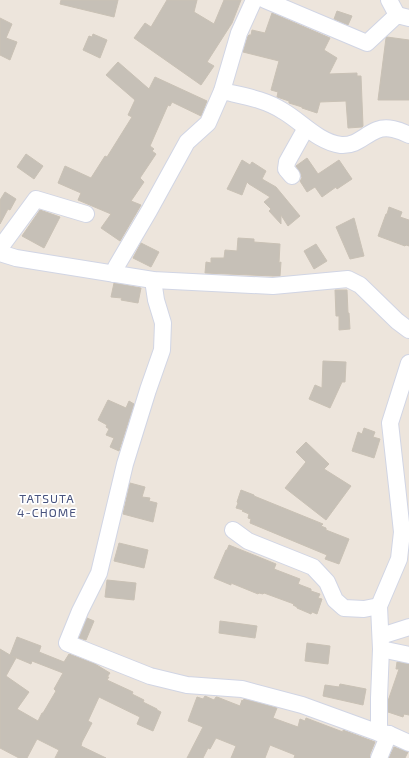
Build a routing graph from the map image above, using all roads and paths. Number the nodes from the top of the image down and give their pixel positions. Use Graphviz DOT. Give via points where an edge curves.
graph roads {
  1 [pos="254,0"];
  2 [pos="265,0"];
  3 [pos="389,0"];
  4 [pos="403,16"];
  5 [pos="222,91"];
  6 [pos="306,128"];
  7 [pos="409,135"];
  8 [pos="292,176"];
  9 [pos="86,214"];
  10 [pos="0,248"];
  11 [pos="0,253"];
  12 [pos="114,274"];
  13 [pos="153,280"];
  14 [pos="409,330"];
  15 [pos="409,363"];
  16 [pos="233,530"];
  17 [pos="379,606"];
  18 [pos="409,627"];
  19 [pos="381,643"];
  20 [pos="409,655"];
  21 [pos="384,734"];
  22 [pos="409,743"];
  23 [pos="379,758"];
  1 -- 5 [label="street" via="239,33"];
  2 -- 4 [label="street" via="367,43"];
  3 -- 4 [label="street"];
  5 -- 6 [label="street" via="258,99 283,110"];
  5 -- 12 [label="street" via="208,123 187,142"];
  6 -- 7 [label="street" via="331,143 342,145 354,144 377,130 390,128"];
  6 -- 8 [label="street" via="287,162 286,169"];
  9 -- 10 [label="street" via="36,199"];
  11 -- 12 [label="street" via="16,258"];
  12 -- 13 [label="street"];
  13 -- 14 [label="street" via="273,286 348,279 360,285"];
  13 -- 21 [label="street" via="163,323 162,350 126,464 99,573 67,643 150,676 187,684 242,689 302,705"];
  15 -- 17 [label="street" via="390,423 402,532 399,559"];
  16 -- 17 [label="street" via="248,541 313,567 327,582 335,600 344,608 364,609"];
  17 -- 19 [label="street"];
  18 -- 19 [label="street"];
  19 -- 20 [label="street"];
  19 -- 21 [label="street" via="379,698"];
  21 -- 22 [label="street"];
  21 -- 23 [label="street"];
}
